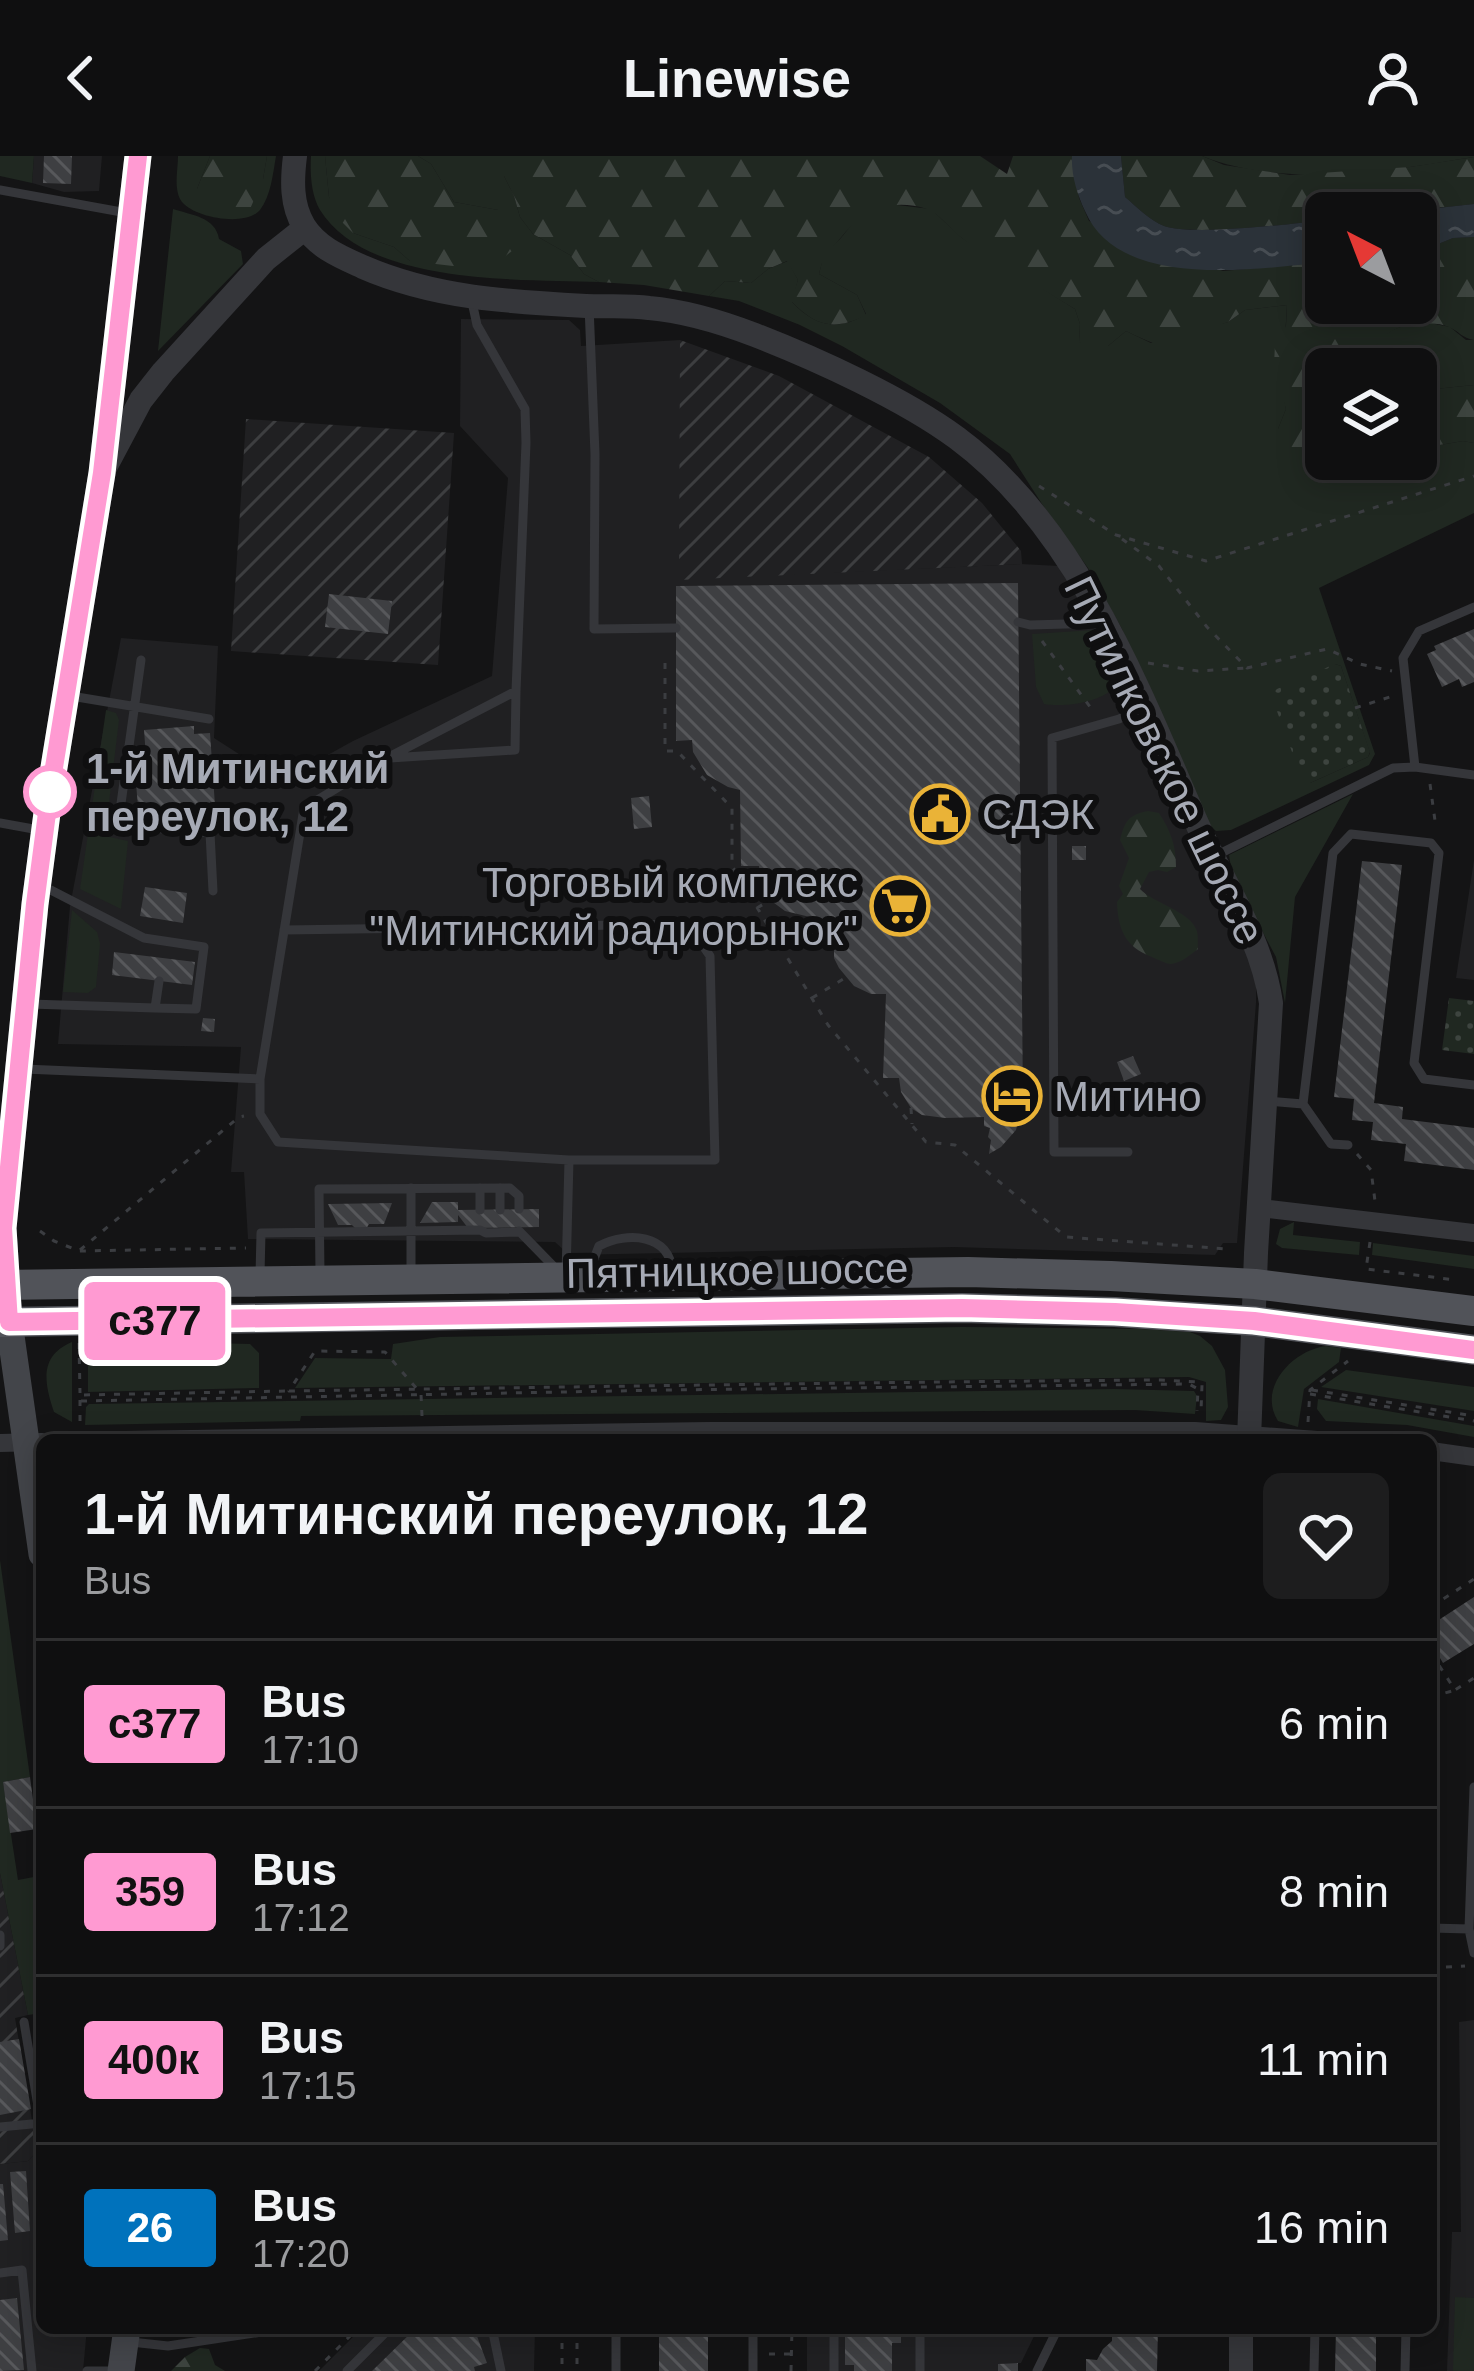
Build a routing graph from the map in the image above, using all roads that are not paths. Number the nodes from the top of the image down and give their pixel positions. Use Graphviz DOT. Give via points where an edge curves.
graph roads {
  1 [pos="295,156"];
  2 [pos="131,157"];
  3 [pos="0,190"];
  4 [pos="133,214"];
  5 [pos="305,228"];
  6 [pos="471,297"];
  7 [pos="589,306"];
  8 [pos="102,473"];
  9 [pos="1474,607"];
  10 [pos="1107,622"];
  11 [pos="1024,624"];
  12 [pos="676,628"];
  13 [pos="141,660"];
  14 [pos="516,691"];
  15 [pos="65,695"];
  16 [pos="133,707"];
  17 [pos="1145,707"];
  18 [pos="209,719"];
  19 [pos="385,759"];
  20 [pos="1415,766"];
  21 [pos="1474,775"];
  22 [pos="0,823"];
  23 [pos="15,825"];
  24 [pos="44,831"];
  25 [pos="0,834"];
  26 [pos="1212,857"];
  27 [pos="38,884"];
  28 [pos="213,891"];
  29 [pos="284,930"];
  30 [pos="164,941"];
  31 [pos="161,958"];
  32 [pos="159,981"];
  33 [pos="25,1004"];
  34 [pos="155,1008"];
  35 [pos="18,1069"];
  36 [pos="260,1079"];
  37 [pos="1474,1084"];
  38 [pos="1265,1101"];
  39 [pos="1304,1104"];
  40 [pos="1348,1145"];
  41 [pos="1128,1151"];
  42 [pos="568,1160"];
  43 [pos="480,1188"];
  44 [pos="500,1188"];
  45 [pos="411,1189"];
  46 [pos="1260,1208"];
  47 [pos="519,1209"];
  48 [pos="480,1210"];
  49 [pos="500,1210"];
  50 [pos="411,1231"];
  51 [pos="320,1232"];
  52 [pos="1474,1233"];
  53 [pos="576,1279"];
  54 [pos="412,1280"];
  55 [pos="320,1281"];
  56 [pos="259,1282"];
  57 [pos="1255,1284"];
  58 [pos="3,1285"];
  59 [pos="1474,1311"];
  60 [pos="1254,1321"];
  61 [pos="4,1322"];
  62 [pos="1474,1350"];
  63 [pos="799,1434"];
  64 [pos="1236,1434"];
  65 [pos="1249,1434"];
  66 [pos="23,1442"];
  67 [pos="1437,1452"];
  68 [pos="1474,1457"];
  69 [pos="36,1519"];
  70 [pos="1474,1787"];
  71 [pos="1473,1867"];
  72 [pos="1437,1928"];
  73 [pos="1469,1929"];
  74 [pos="0,1935"];
  75 [pos="0,1946"];
  76 [pos="1474,1953"];
  77 [pos="24,2022"];
  78 [pos="36,2094"];
  79 [pos="36,2124"];
  80 [pos="0,2127"];
  81 [pos="0,2272"];
  82 [pos="248,2334"];
  83 [pos="384,2334"];
  84 [pos="493,2334"];
  85 [pos="616,2334"];
  86 [pos="753,2334"];
  87 [pos="834,2334"];
  88 [pos="920,2334"];
  89 [pos="1055,2334"];
  90 [pos="1241,2334"];
  91 [pos="1316,2334"];
  92 [pos="1406,2334"];
  93 [pos="127,2335"];
  94 [pos="32,2371"];
  95 [pos="87,2371"];
  96 [pos="120,2371"];
  97 [pos="347,2371"];
  98 [pos="501,2371"];
  99 [pos="616,2371"];
  100 [pos="753,2371"];
  101 [pos="834,2371"];
  102 [pos="920,2371"];
  103 [pos="1037,2371"];
  104 [pos="1241,2371"];
  105 [pos="1314,2371"];
  106 [pos="1405,2371"];
  1 -- 5 [label="street" via="292,181"];
  2 -- 4 [label="main road"];
  3 -- 4 [label="lane"];
  4 -- 8 [label="main road"];
  5 -- 6 [label="street, Путилковское шоссе" via="322,246 379,274"];
  5 -- 8 [label="street" via="266,259 163,372"];
  6 -- 7 [label="street, Путилковское шоссе"];
  6 -- 14 [label="lane" via="477,325 525,410"];
  7 -- 10 [label="street, Путилковское шоссе" via="721,322 895,400 955,436 1030,511"];
  7 -- 12 [label="lane" via="594,629"];
  8 -- 15 [label="main road"];
  9 -- 20 [label="lane" via="1419,631 1403,658"];
  10 -- 11 [label="lane"];
  10 -- 17 [label="street, Путилковское шоссе"];
  13 -- 16 [label="lane"];
  14 -- 19 [label="lane"];
  14 -- 19 [label="lane" via="515,750"];
  15 -- 16 [label="lane"];
  15 -- 24 [label="main road"];
  16 -- 18 [label="lane"];
  16 -- 28 [label="lane" via="118,824 210,833"];
  17 -- 26 [label="street, Путилковское шоссе"];
  17 -- 41 [label="lane" via="1052,738 1054,1152"];
  19 -- 29 [label="lane" via="304,808"];
  20 -- 21 [label="lane"];
  20 -- 26 [label="lane" via="1393,768"];
  22 -- 23 [label="lane"];
  23 -- 24 [label="lane"];
  23 -- 25 [label="lane"];
  24 -- 27 [label="main road"];
  26 -- 38 [label="street, Путилковское шоссе" via="1268,976"];
  27 -- 30 [label="lane"];
  27 -- 33 [label="main road"];
  29 -- 36 [label="lane"];
  29 -- 42 [label="lane" via="688,924 710,956 715,1160"];
  30 -- 31 [label="lane"];
  30 -- 34 [label="lane" via="205,946 196,1009"];
  32 -- 34 [label="lane"];
  33 -- 34 [label="lane"];
  33 -- 35 [label="main road"];
  35 -- 36 [label="lane"];
  35 -- 58 [label="main road"];
  36 -- 42 [label="lane" via="260,1114 278,1142"];
  37 -- 39 [label="lane" via="1424,1079 1414,1064 1439,853 1431,843 1351,834 1334,853"];
  38 -- 39 [label="lane"];
  38 -- 46 [label="street, Путилковское шоссе"];
  39 -- 40 [label="lane" via="1330,1144"];
  42 -- 53 [label="lane"];
  43 -- 44 [label="lane"];
  43 -- 45 [label="lane"];
  43 -- 48 [label="lane"];
  44 -- 47 [label="lane" via="519,1196"];
  44 -- 49 [label="lane"];
  45 -- 50 [label="lane"];
  45 -- 51 [label="lane" via="319,1189"];
  46 -- 52 [label="street"];
  46 -- 57 [label="street, Путилковское шоссе"];
  50 -- 51 [label="lane"];
  50 -- 53 [label="lane" via="519,1230"];
  50 -- 54 [label="lane"];
  51 -- 55 [label="lane"];
  51 -- 56 [label="lane" via="261,1233"];
  53 -- 54 [label="main road, Пятницкое шоссе"];
  53 -- 57 [label="main road, Пятницкое шоссе" via="968,1272"];
  54 -- 55 [label="main road, Пятницкое шоссе"];
  55 -- 56 [label="main road, Пятницкое шоссе"];
  56 -- 58 [label="main road, Пятницкое шоссе"];
  57 -- 59 [label="main road, Пятницкое шоссе"];
  57 -- 60 [label="street, Путилковское шоссе"];
  58 -- 61 [label="main road"];
  60 -- 61 [label="main road, Пятницкое шоссе" via="962,1308"];
  60 -- 62 [label="main road, Пятницкое шоссе"];
  60 -- 65 [label="street, Путилковское шоссе"];
  61 -- 66 [label="main road"];
  63 -- 64 [label="street" via="1198,1425"];
  66 -- 69 [label="main road"];
  67 -- 68 [label="street"];
  70 -- 71 [label="lane"];
  71 -- 73 [label="lane"];
  72 -- 73 [label="lane"];
  73 -- 76 [label="lane"];
  74 -- 75 [label="lane"];
  77 -- 78 [label="lane"];
  79 -- 80 [label="lane"];
  81 -- 94 [label="lane" via="22,2270"];
  82 -- 93 [label="lane" via="168,2346"];
  83 -- 97 [label="lane"];
  84 -- 98 [label="lane"];
  85 -- 99 [label="lane"];
  86 -- 100 [label="lane"];
  87 -- 101 [label="lane"];
  88 -- 102 [label="lane"];
  89 -- 103 [label="lane"];
  90 -- 104 [label="street"];
  91 -- 105 [label="lane"];
  92 -- 106 [label="lane"];
  93 -- 96 [label="main road"];
  95 -- 96 [label="lane"];
}
